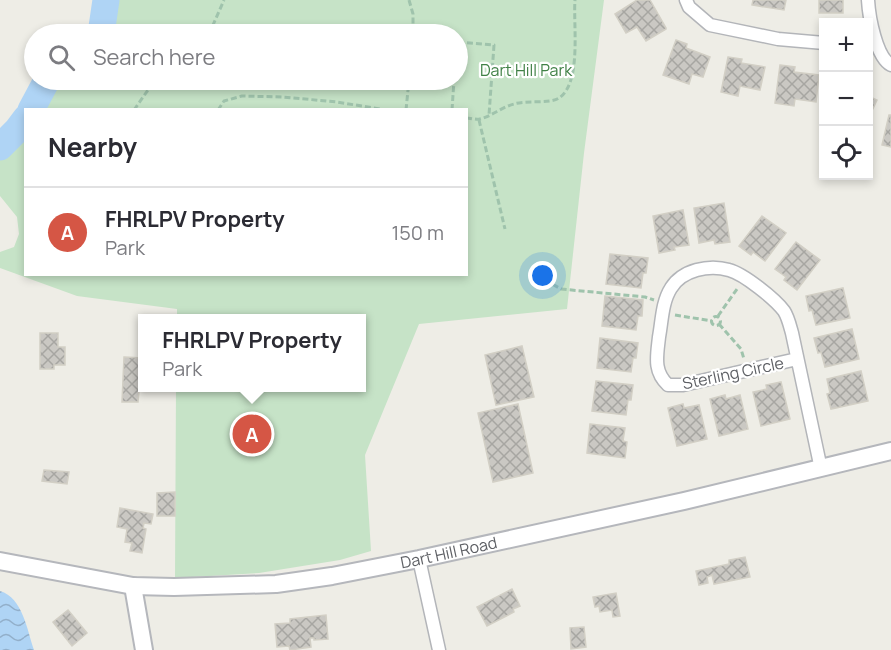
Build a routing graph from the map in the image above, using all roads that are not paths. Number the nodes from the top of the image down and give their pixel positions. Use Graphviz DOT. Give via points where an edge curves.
graph roads {
  1 [pos="686,0"];
  2 [pos="868,0"];
  3 [pos="870,18"];
  4 [pos="873,41"];
  5 [pos="819,43"];
  6 [pos="891,65"];
  7 [pos="797,359"];
  8 [pos="891,451"];
  9 [pos="821,469"];
  10 [pos="419,559"];
  11 [pos="0,561"];
  12 [pos="133,586"];
  13 [pos="144,650"];
  14 [pos="439,650"];
  1 -- 5 [label="street" via="710,25 778,39"];
  2 -- 3 [label="street"];
  4 -- 6 [label="street"];
  7 -- 7 [label="street, Sterling Circle" via="786,313 745,278 715,267 682,276 670,290 657,355 660,377 668,385 683,386"];
  7 -- 9 [label="street, Sterling Circle"];
  8 -- 9 [label="main road, Dart Hill Road"];
  9 -- 10 [label="main road, Dart Hill Road"];
  10 -- 12 [label="main road, Dart Hill Road" via="276,584"];
  10 -- 14 [label="street"];
  11 -- 12 [label="main road, Dart Hill Road"];
  12 -- 13 [label="main road"];
}
